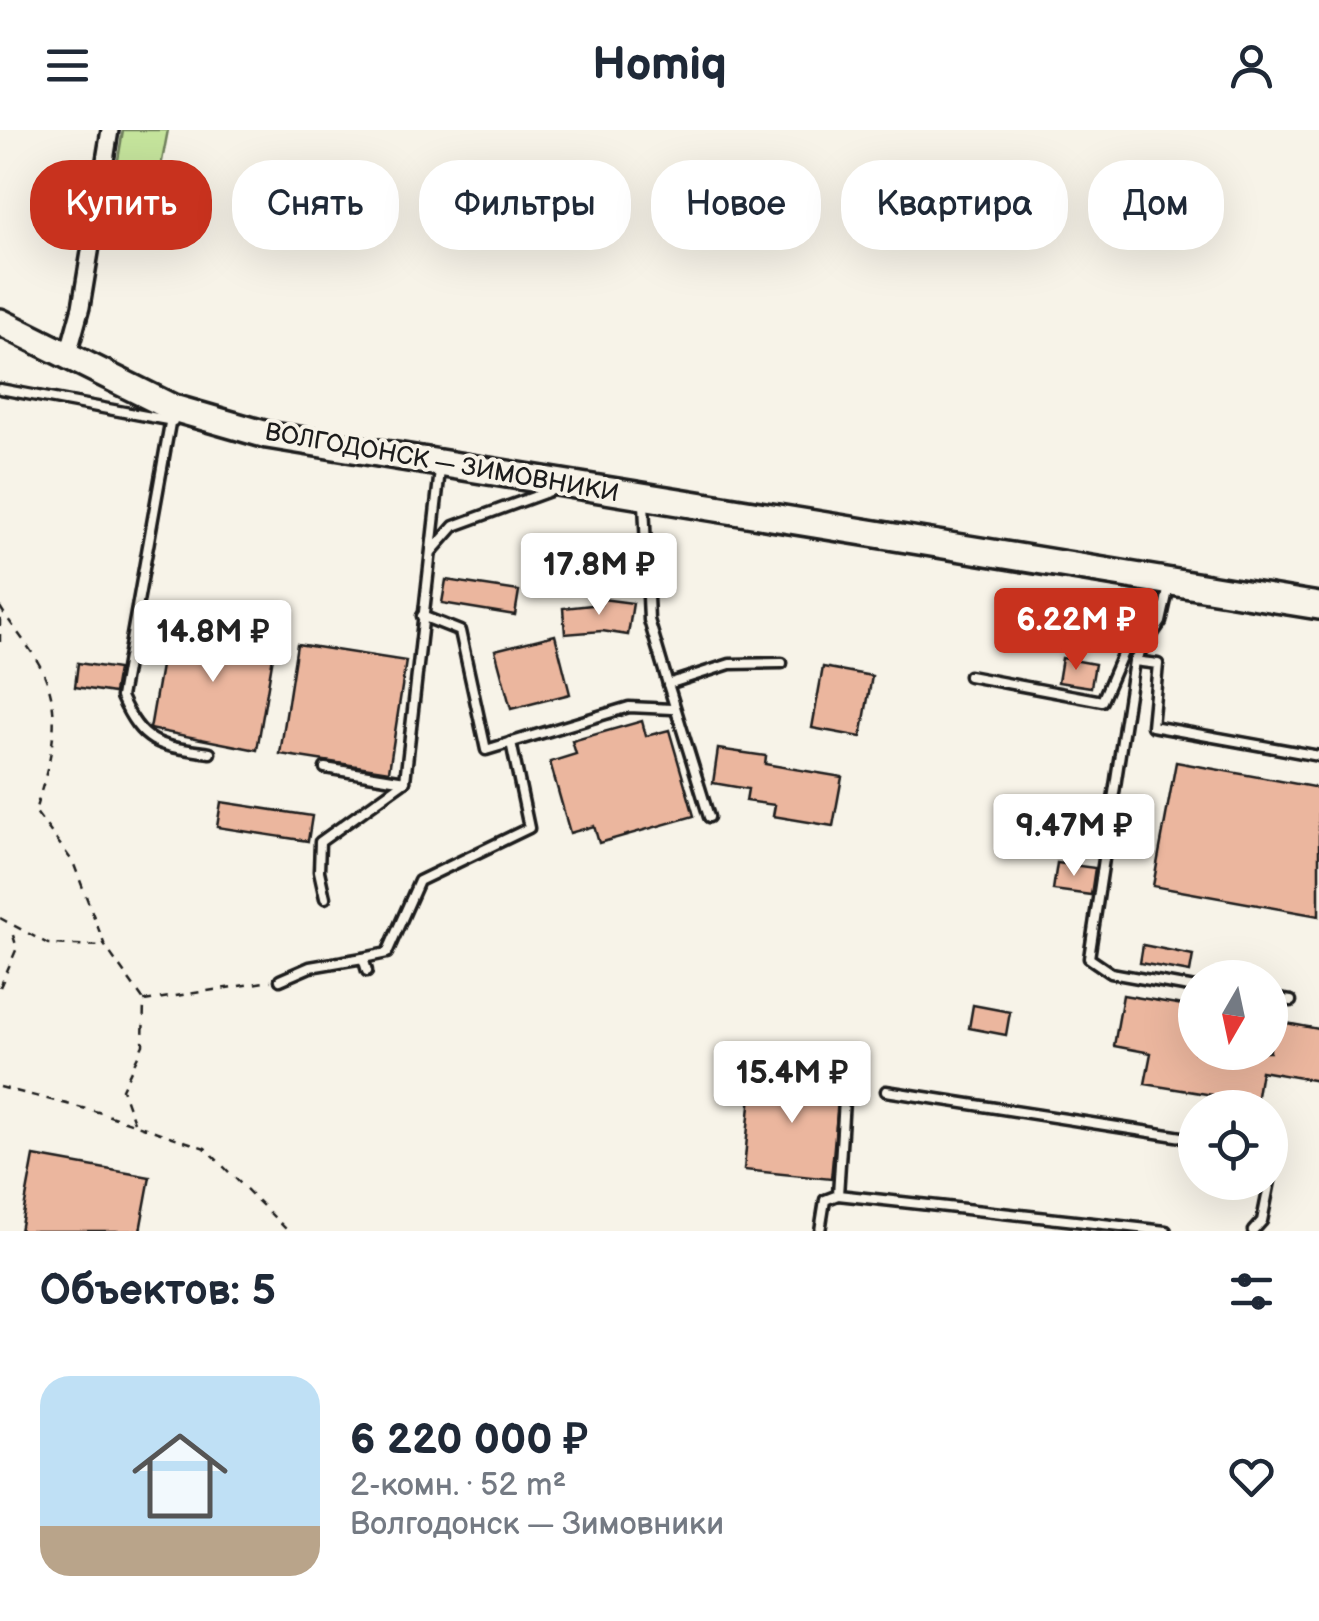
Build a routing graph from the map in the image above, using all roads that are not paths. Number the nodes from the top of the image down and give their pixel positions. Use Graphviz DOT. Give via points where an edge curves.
graph roads {
  1 [pos="110,130"];
  2 [pos="0,322"];
  3 [pos="67,358"];
  4 [pos="0,389"];
  5 [pos="172,414"];
  6 [pos="440,465"];
  7 [pos="566,484"];
  8 [pos="644,498"];
  9 [pos="432,551"];
  10 [pos="1170,582"];
  11 [pos="1319,606"];
  12 [pos="422,616"];
  13 [pos="1152,634"];
  14 [pos="1134,661"];
  15 [pos="782,664"];
  16 [pos="968,676"];
  17 [pos="668,684"];
  18 [pos="672,709"];
  19 [pos="511,742"];
  20 [pos="210,753"];
  21 [pos="1319,756"];
  22 [pos="324,768"];
  23 [pos="405,781"];
  24 [pos="710,817"];
  25 [pos="325,898"];
  26 [pos="363,958"];
  27 [pos="367,971"];
  28 [pos="280,980"];
  29 [pos="1178,985"];
  30 [pos="1288,1001"];
  31 [pos="1291,1001"];
  32 [pos="886,1091"];
  33 [pos="844,1100"];
  34 [pos="1178,1136"];
  35 [pos="838,1195"];
  36 [pos="1266,1200"];
  37 [pos="820,1231"];
  38 [pos="1166,1231"];
  39 [pos="1252,1231"];
  1 -- 3 [label="street"];
  2 -- 3 [label="main road, ВОЛГОДОНСК — ЗИМОВНИКИ"];
  3 -- 5 [label="main road, ВОЛГОДОНСК — ЗИМОВНИКИ"];
  4 -- 5 [label="lane"];
  5 -- 6 [label="main road, ВОЛГОДОНСК — ЗИМОВНИКИ"];
  5 -- 20 [label="lane" via="121,697 136,730 164,747"];
  6 -- 7 [label="main road, ВОЛГОДОНСК — ЗИМОВНИКИ"];
  6 -- 9 [label="lane"];
  7 -- 8 [label="main road, ВОЛГОДОНСК — ЗИМОВНИКИ"];
  7 -- 9 [label="lane" via="454,526"];
  8 -- 10 [label="main road, ВОЛГОДОНСК — ЗИМОВНИКИ"];
  8 -- 17 [label="lane" via="649,620"];
  9 -- 12 [label="lane"];
  10 -- 11 [label="main road, ВОЛГОДОНСК — ЗИМОВНИКИ"];
  10 -- 13 [label="lane"];
  12 -- 19 [label="lane" via="460,631 486,750"];
  12 -- 23 [label="lane"];
  13 -- 14 [label="lane"];
  13 -- 16 [label="lane" via="1124,650 1102,701"];
  14 -- 21 [label="lane" via="1158,664 1152,726"];
  14 -- 29 [label="lane" via="1090,958 1111,973"];
  15 -- 17 [label="lane" via="730,664"];
  17 -- 18 [label="lane"];
  18 -- 19 [label="lane" via="629,706"];
  18 -- 24 [label="lane"];
  19 -- 26 [label="lane" via="530,828 419,880 387,954"];
  22 -- 23 [label="lane"];
  23 -- 25 [label="lane" via="320,842"];
  26 -- 27 [label="lane"];
  26 -- 28 [label="lane"];
  30 -- 31 [label="lane"];
  32 -- 34 [label="lane"];
  33 -- 35 [label="lane"];
  35 -- 37 [label="lane" via="826,1200"];
  35 -- 38 [label="lane"];
  36 -- 39 [label="lane" via="1262,1222"];
}
